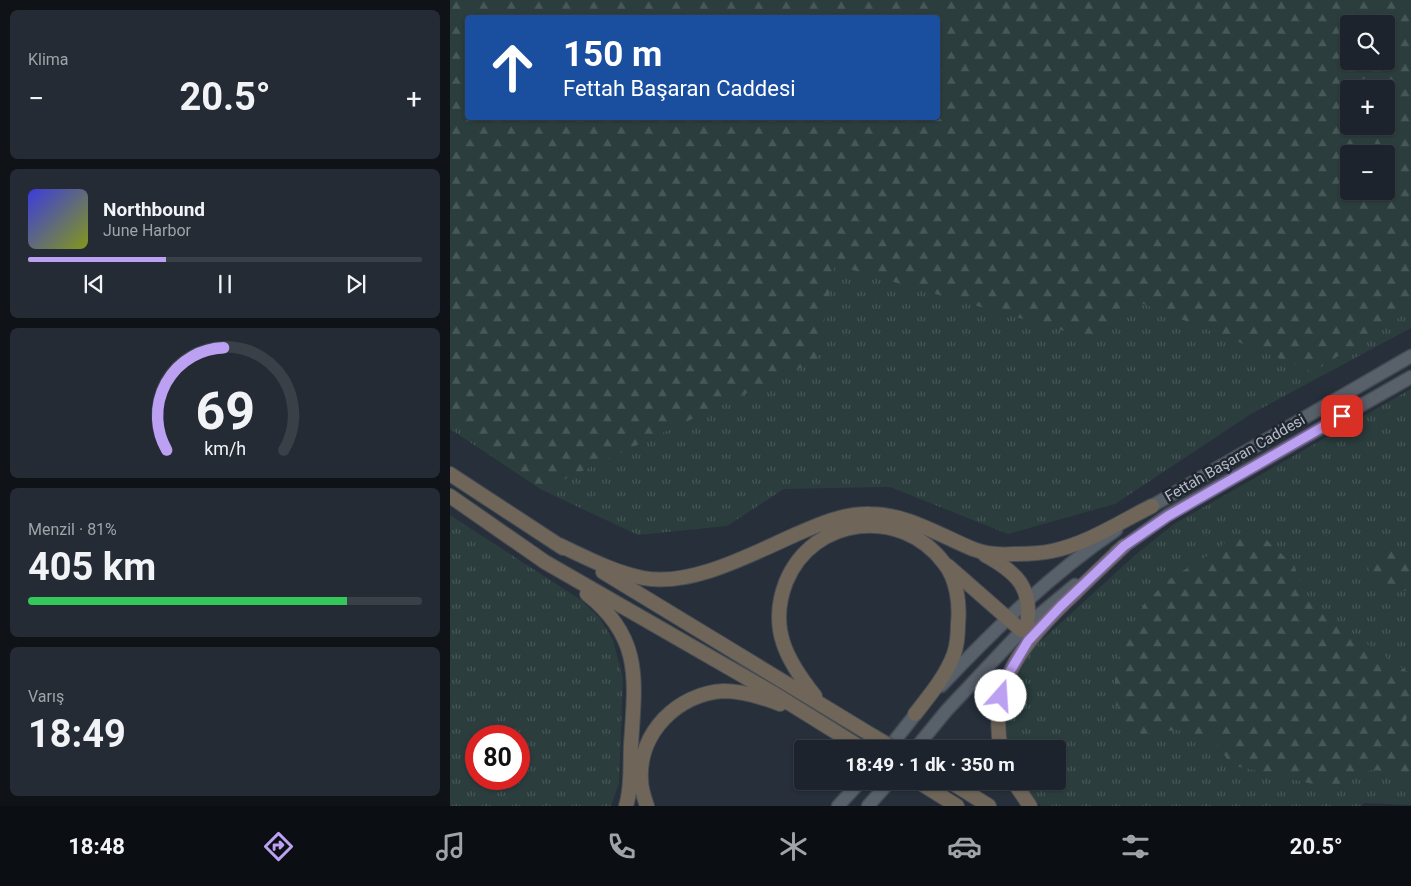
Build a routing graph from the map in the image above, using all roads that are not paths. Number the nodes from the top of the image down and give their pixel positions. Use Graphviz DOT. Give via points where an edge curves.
graph roads {
  1 [pos="1411,356"];
  2 [pos="1411,377"];
  3 [pos="450,474"];
  4 [pos="450,496"];
  5 [pos="1152,506"];
  6 [pos="555,543"];
  7 [pos="1124,546"];
  8 [pos="976,550"];
  9 [pos="545,562"];
  10 [pos="944,563"];
  11 [pos="1028,600"];
  12 [pos="1009,618"];
  13 [pos="1024,627"];
  14 [pos="822,705"];
  15 [pos="802,712"];
  16 [pos="915,714"];
  17 [pos="848,740"];
  18 [pos="880,740"];
  19 [pos="895,740"];
  20 [pos="922,740"];
  21 [pos="1000,740"];
  22 [pos="853,790"];
  23 [pos="882,790"];
  24 [pos="931,790"];
  25 [pos="964,790"];
  26 [pos="1019,790"];
  27 [pos="626,806"];
  28 [pos="647,806"];
  29 [pos="838,806"];
  30 [pos="868,806"];
  31 [pos="957,806"];
  32 [pos="990,806"];
  33 [pos="1030,806"];
  1 -- 5 [label="main road"];
  2 -- 7 [label="main road, Fettah Başaran Caddesi" via="1168,516"];
  3 -- 6 [label="highway"];
  4 -- 9 [label="highway"];
  5 -- 8 [label="highway" via="1099,533 1053,551 1007,554"];
  5 -- 11 [label="main road" via="1107,536"];
  6 -- 8 [label="highway" via="616,571 658,580 701,574 812,528 853,515 870,514 908,521"];
  6 -- 14 [label="highway"];
  7 -- 13 [label="main road, Fettah Başaran Caddesi"];
  7 -- 21 [label="highway" via="1028,641 1014,663 998,707"];
  8 -- 11 [label="highway" via="1012,572 1022,583"];
  9 -- 15 [label="highway"];
  9 -- 27 [label="highway" via="600,605 617,624 628,647 634,691"];
  10 -- 12 [label="highway"];
  10 -- 14 [label="highway" via="928,546 909,534 878,525 838,531 822,539 801,558 791,571 784,589 779,622 788,656"];
  10 -- 16 [label="highway" via="951,575 958,602 955,652 943,676"];
  11 -- 12 [label="main road"];
  11 -- 13 [label="highway" via="1029,611"];
  12 -- 13 [label="highway"];
  12 -- 16 [label="main road"];
  13 -- 20 [label="main road, Fettah Başaran Caddesi"];
  14 -- 18 [label="highway, bridge"];
  15 -- 17 [label="highway"];
  15 -- 28 [label="highway" via="764,698 723,691 690,699 675,708 654,730 644,754 641,779"];
  16 -- 19 [label="main road"];
  22 -- 29 [label="main road"];
  23 -- 30 [label="main road"];
  24 -- 31 [label="highway"];
  25 -- 32 [label="highway"];
  26 -- 33 [label="highway"];
}
